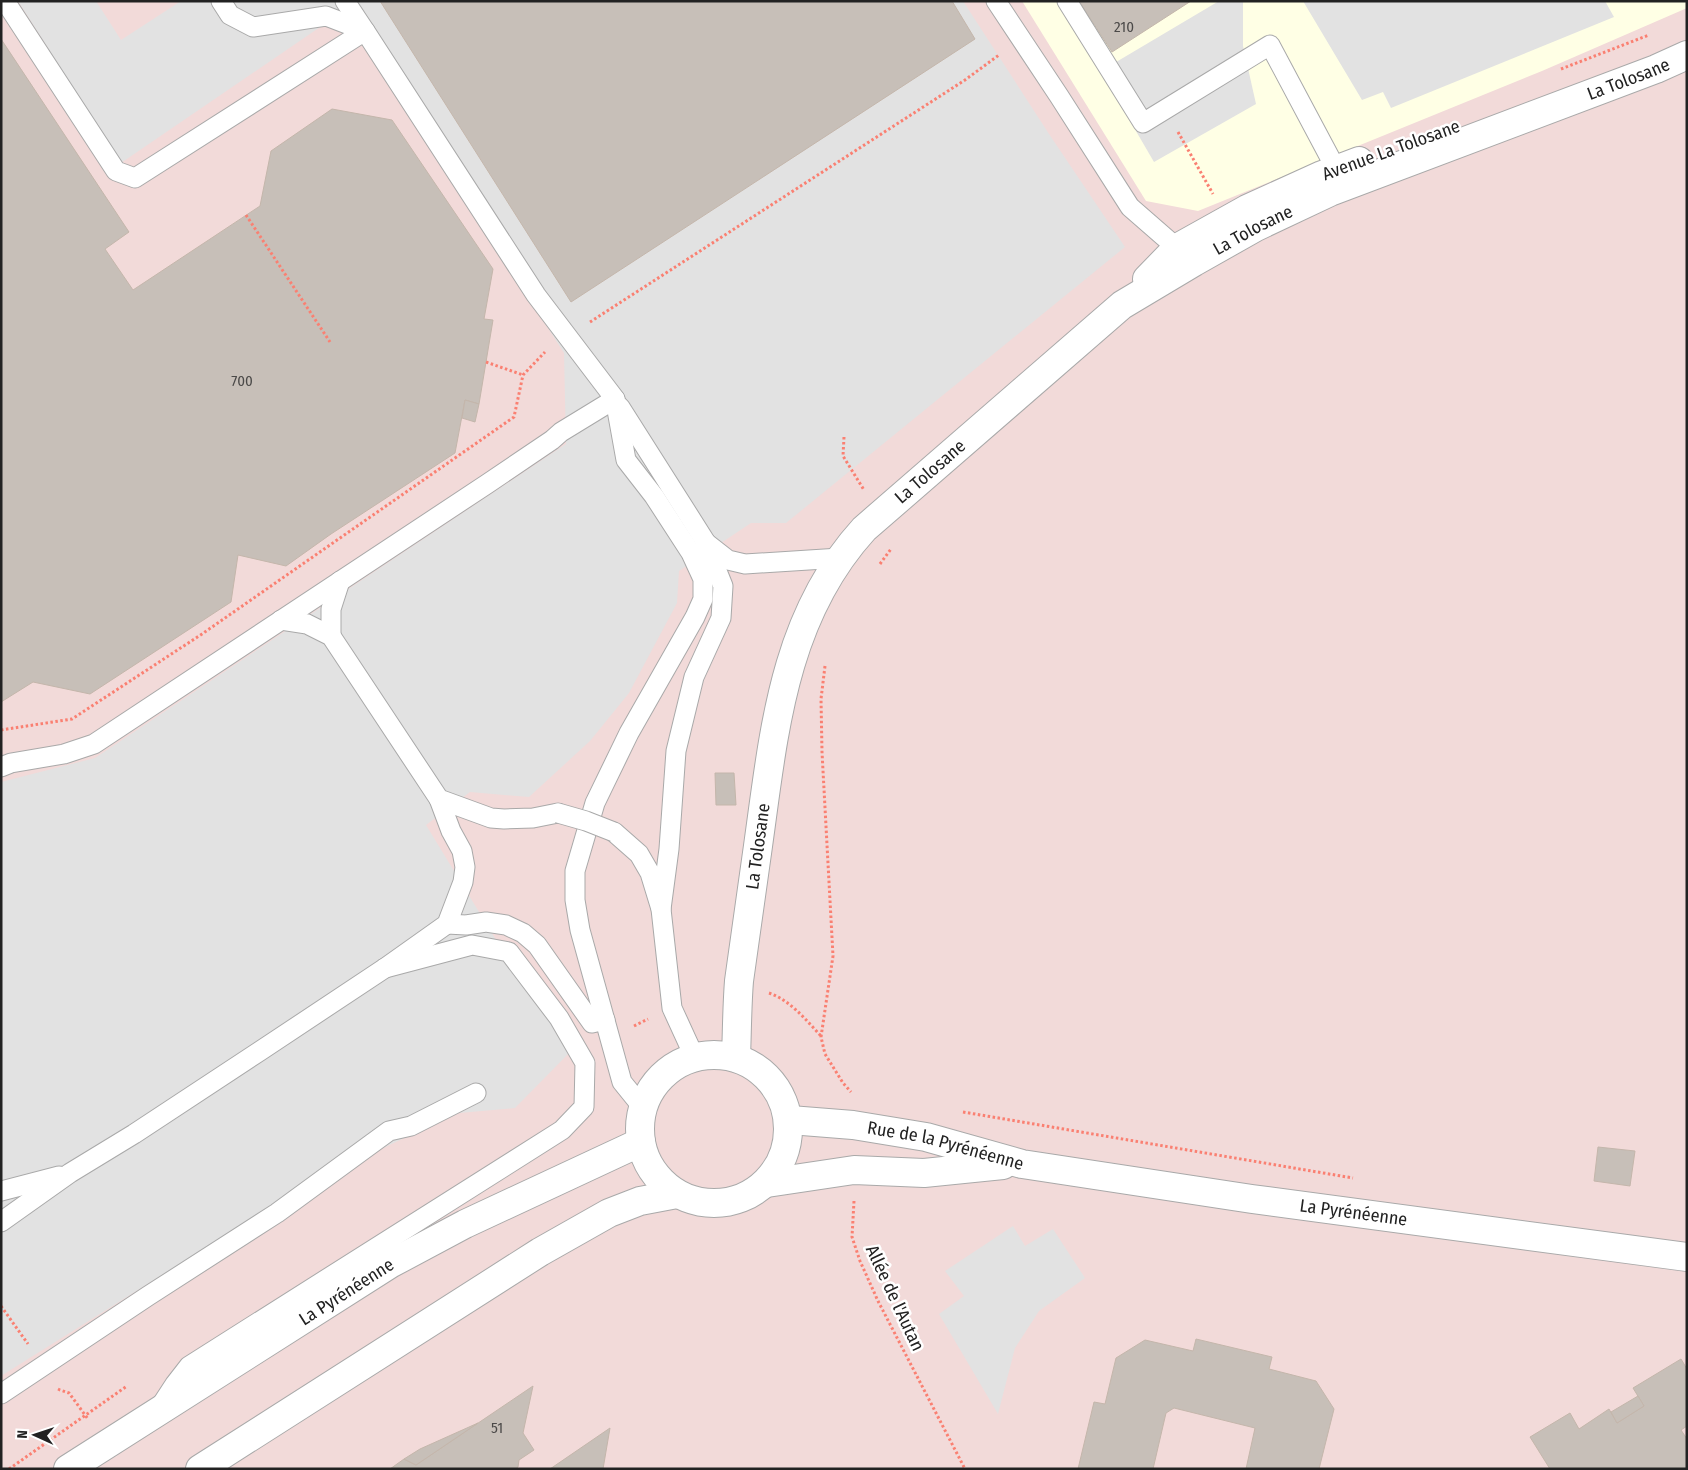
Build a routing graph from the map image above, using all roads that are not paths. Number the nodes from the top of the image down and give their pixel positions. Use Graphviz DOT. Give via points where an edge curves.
graph roads {
  1 [pos="4,1"];
  2 [pos="221,1"];
  3 [pos="345,1"];
  4 [pos="996,1"];
  5 [pos="1067,1"];
  6 [pos="365,31"];
  7 [pos="1687,39"];
  8 [pos="1687,55"];
  9 [pos="1336,169"];
  10 [pos="1177,248"];
  11 [pos="1122,305"];
  12 [pos="615,399"];
  13 [pos="704,541"];
  14 [pos="840,558"];
  15 [pos="340,581"];
  16 [pos="281,620"];
  17 [pos="331,636"];
  18 [pos="1,767"];
  19 [pos="440,798"];
  20 [pos="661,909"];
  21 [pos="447,924"];
  22 [pos="385,968"];
  23 [pos="605,1020"];
  24 [pos="694,1056"];
  25 [pos="736,1057"];
  26 [pos="476,1093"];
  27 [pos="643,1108"];
  28 [pos="790,1120"];
  29 [pos="641,1142"];
  30 [pos="1022,1164"];
  31 [pos="70,1173"];
  32 [pos="767,1183"];
  33 [pos="1,1191"];
  34 [pos="677,1194"];
  35 [pos="1,1222"];
  36 [pos="1687,1258"];
  37 [pos="1,1394"];
  38 [pos="156,1413"];
  39 [pos="68,1469"];
  40 [pos="200,1469"];
  1 -- 6 [label="lane" via="116,171 135,178"];
  2 -- 6 [label="lane" via="230,15 254,27 326,16"];
  3 -- 6 [label="lane"];
  4 -- 10 [label="lane" via="1130,207"];
  5 -- 9 [label="lane" via="1143,123 1270,45"];
  6 -- 12 [label="lane" via="536,295"];
  7 -- 9 [label="street, Avenue La Tolosane" via="1651,55"];
  8 -- 11 [label="street, La Tolosane" via="1330,192 1256,227"];
  9 -- 10 [label="street, Avenue La Tolosane" via="1247,209"];
  10 -- 11 [label="street, Avenue La Tolosane"];
  11 -- 14 [label="street, La Tolosane" via="864,529"];
  12 -- 13 [label="lane"];
  12 -- 15 [label="lane"];
  12 -- 23 [label="lane" via="626,460 691,553 703,579 703,599 629,733 595,803 575,871 580,930"];
  13 -- 14 [label="lane" via="728,560 745,564"];
  13 -- 20 [label="lane" via="724,586 721,618 694,676 676,751"];
  14 -- 25 [label="street, La Tolosane" via="813,603 788,671 774,728 739,983"];
  15 -- 16 [label="lane"];
  15 -- 17 [label="lane" via="331,609"];
  16 -- 17 [label="lane" via="307,624"];
  16 -- 18 [label="lane" via="94,744 64,754"];
  17 -- 19 [label="lane"];
  19 -- 20 [label="lane, bridge" via="490,818 533,818 558,813 614,832 639,854 650,873"];
  19 -- 21 [label="lane" via="462,851 465,867 463,882"];
  20 -- 24 [label="lane" via="672,1008"];
  21 -- 22 [label="lane"];
  21 -- 23 [label="lane" via="486,922 506,925 523,933 537,945 592,1023"];
  22 -- 31 [label="lane"];
  22 -- 38 [label="lane" via="472,945 509,952 559,1018 585,1063 584,1106 562,1130 190,1366"];
  23 -- 27 [label="lane" via="622,1082"];
  24 -- 25 [label="street"];
  24 -- 27 [label="street" via="671,1067 654,1085"];
  25 -- 28 [label="street" via="769,1078"];
  26 -- 37 [label="lane" via="410,1126 390,1131 276,1213"];
  27 -- 29 [label="street"];
  28 -- 30 [label="street, Rue de la Pyrénéenne" via="853,1125 926,1138"];
  28 -- 32 [label="street" via="789,1143 781,1165"];
  29 -- 34 [label="street" via="647,1162 660,1181"];
  29 -- 38 [label="street, La Pyrénéenne" via="465,1224 390,1264"];
  30 -- 32 [label="street, Rue de la Pyrénéenne" via="924,1173 854,1170"];
  30 -- 36 [label="street, La Pyrénéenne"];
  31 -- 33 [label="lane"];
  31 -- 35 [label="lane"];
  32 -- 34 [label="street" via="751,1195 733,1202 695,1202"];
  34 -- 40 [label="street" via="640,1201 609,1213 540,1252"];
  38 -- 39 [label="street, La Pyrénéenne"];
}
